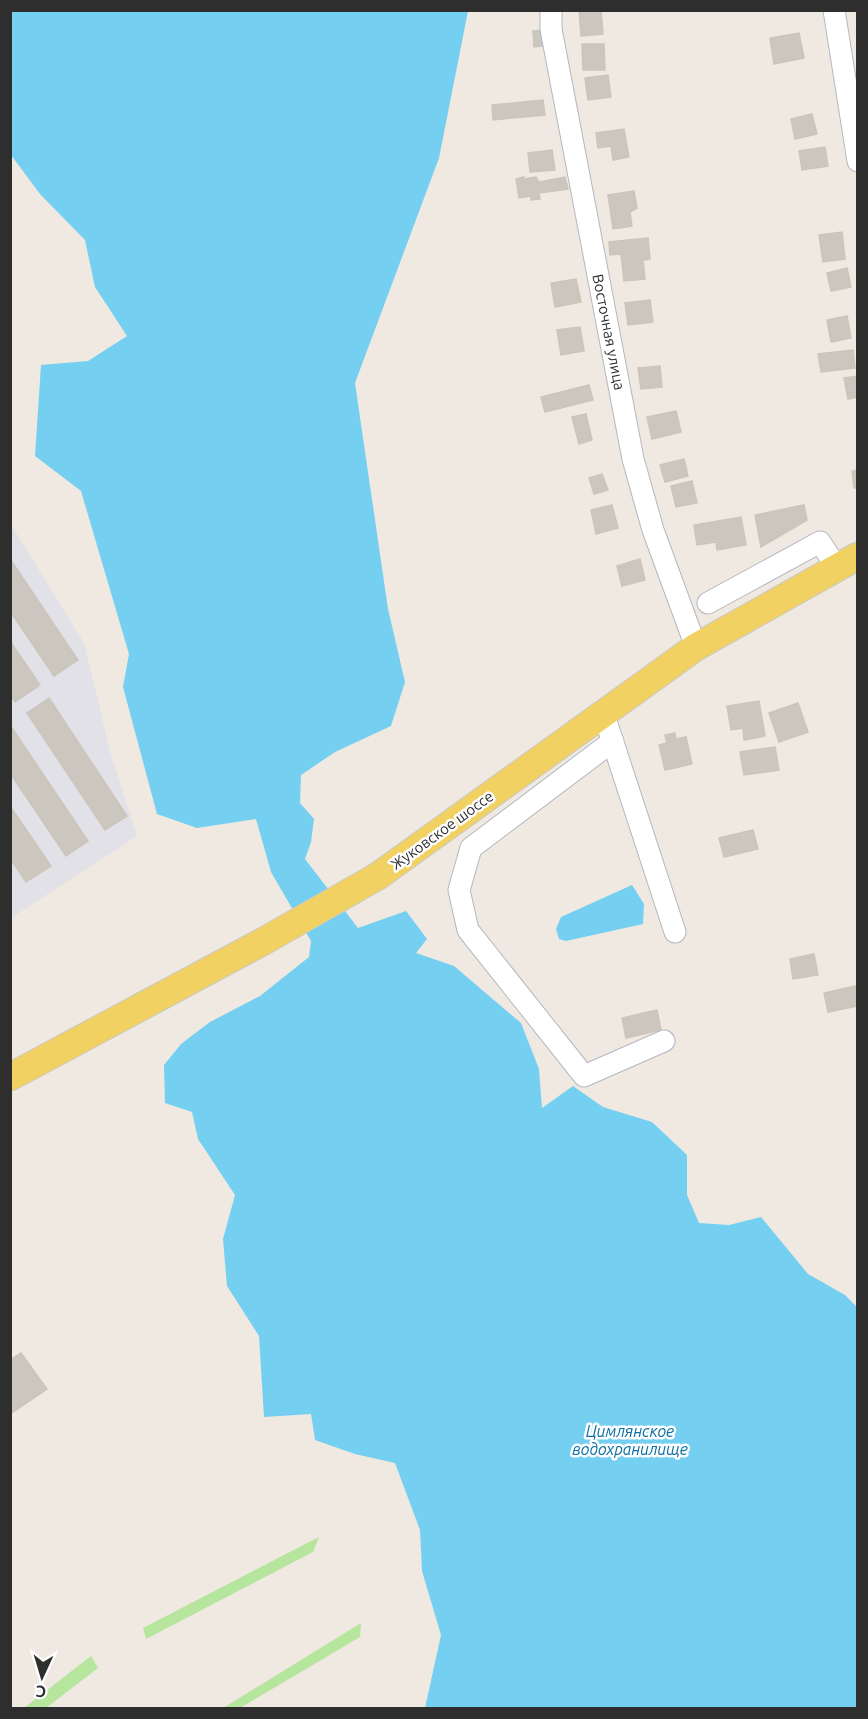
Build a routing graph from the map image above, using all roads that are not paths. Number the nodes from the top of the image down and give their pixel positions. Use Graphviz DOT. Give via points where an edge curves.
graph roads {
  1 [pos="551,10"];
  2 [pos="834,10"];
  3 [pos="858,161"];
  4 [pos="847,562"];
  5 [pos="708,603"];
  6 [pos="696,647"];
  7 [pos="604,715"];
  8 [pos="613,741"];
  9 [pos="675,932"];
  10 [pos="664,1041"];
  11 [pos="10,1077"];
  1 -- 6 [label="street, Восточная улица" via="551,29 633,459 653,530"];
  2 -- 3 [label="street"];
  4 -- 5 [label="street" via="820,542"];
  4 -- 6 [label="main road, Жуковское шоссе"];
  6 -- 7 [label="main road, Жуковское шоссе"];
  7 -- 8 [label="street"];
  7 -- 11 [label="main road, Жуковское шоссе" via="378,876"];
  8 -- 9 [label="street"];
  8 -- 10 [label="street" via="471,848 459,890 468,930 584,1076"];
}
